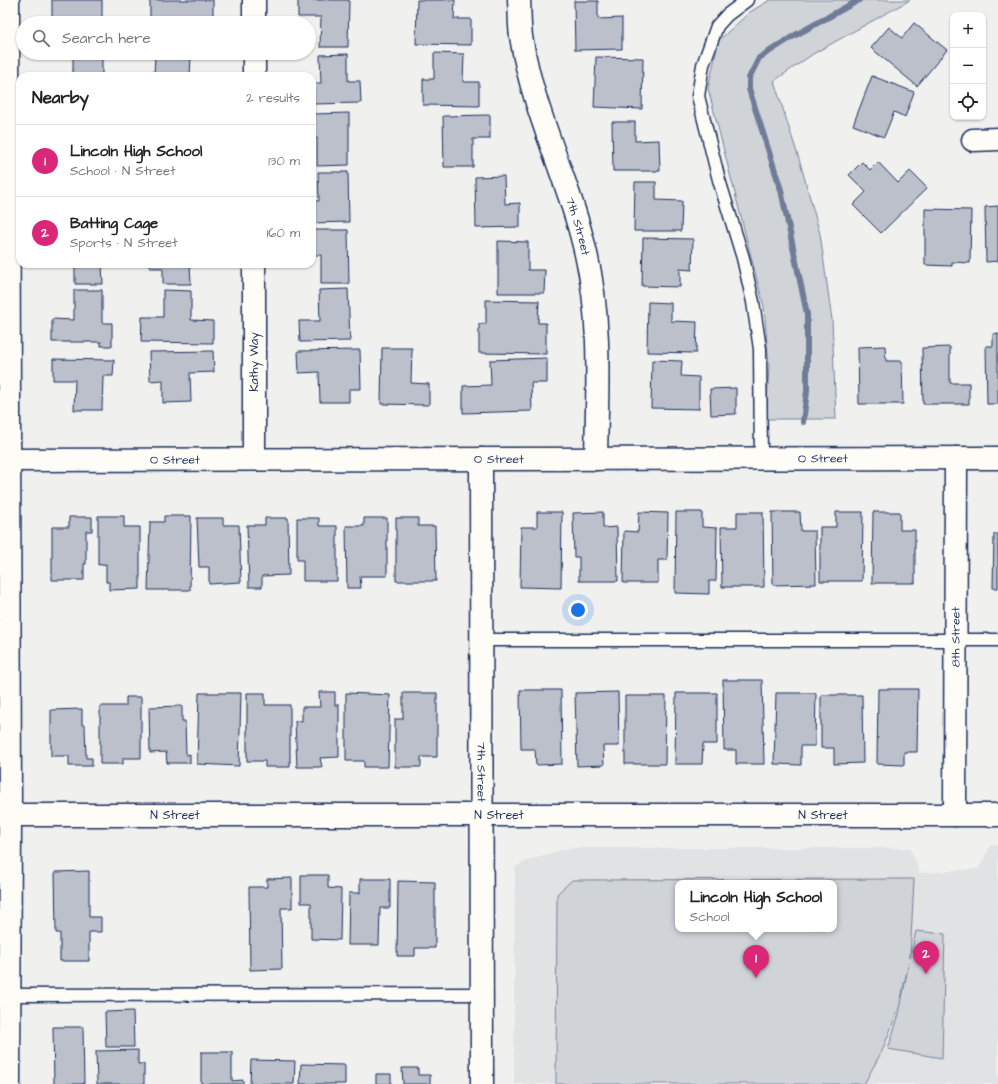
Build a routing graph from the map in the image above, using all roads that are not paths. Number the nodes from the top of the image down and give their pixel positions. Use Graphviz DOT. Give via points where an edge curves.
graph roads {
  1 [pos="8,0"];
  2 [pos="254,0"];
  3 [pos="518,0"];
  4 [pos="747,0"];
  5 [pos="254,16"];
  6 [pos="254,60"];
  7 [pos="254,72"];
  8 [pos="998,139"];
  9 [pos="973,140"];
  10 [pos="254,268"];
  11 [pos="956,458"];
  12 [pos="998,458"];
  13 [pos="481,459"];
  14 [pos="596,459"];
  15 [pos="761,459"];
  16 [pos="4,460"];
  17 [pos="254,460"];
  18 [pos="4,640"];
  19 [pos="481,640"];
  20 [pos="955,640"];
  21 [pos="998,640"];
  22 [pos="955,815"];
  23 [pos="998,815"];
  24 [pos="5,816"];
  25 [pos="482,816"];
  26 [pos="482,994"];
  27 [pos="4,995"];
  28 [pos="8,1084"];
  29 [pos="482,1084"];
  1 -- 16 [label="street"];
  2 -- 5 [label="street"];
  3 -- 14 [label="street, 7th Street" via="522,42 535,95 569,193 595,295 598,339"];
  4 -- 15 [label="lane" via="716,26 703,65 698,96 719,180 744,258 753,302 760,349"];
  6 -- 7 [label="street"];
  8 -- 9 [label="street"];
  10 -- 17 [label="street, Kathy Way"];
  11 -- 12 [label="street, O Street"];
  11 -- 15 [label="street, O Street"];
  11 -- 20 [label="street, 8th Street"];
  13 -- 14 [label="street, O Street"];
  13 -- 17 [label="street, O Street"];
  13 -- 19 [label="street, 7th Street"];
  14 -- 15 [label="street, O Street"];
  16 -- 17 [label="street, O Street"];
  16 -- 18 [label="street"];
  18 -- 24 [label="street"];
  19 -- 20 [label="lane"];
  19 -- 25 [label="street, 7th Street"];
  20 -- 21 [label="lane"];
  20 -- 22 [label="street, 8th Street"];
  22 -- 23 [label="street, N Street"];
  22 -- 25 [label="street, N Street"];
  24 -- 25 [label="street, N Street"];
  24 -- 27 [label="street"];
  25 -- 26 [label="street, 7th Street"];
  26 -- 27 [label="lane"];
  26 -- 29 [label="street, 7th Street"];
  27 -- 28 [label="street"];
}
